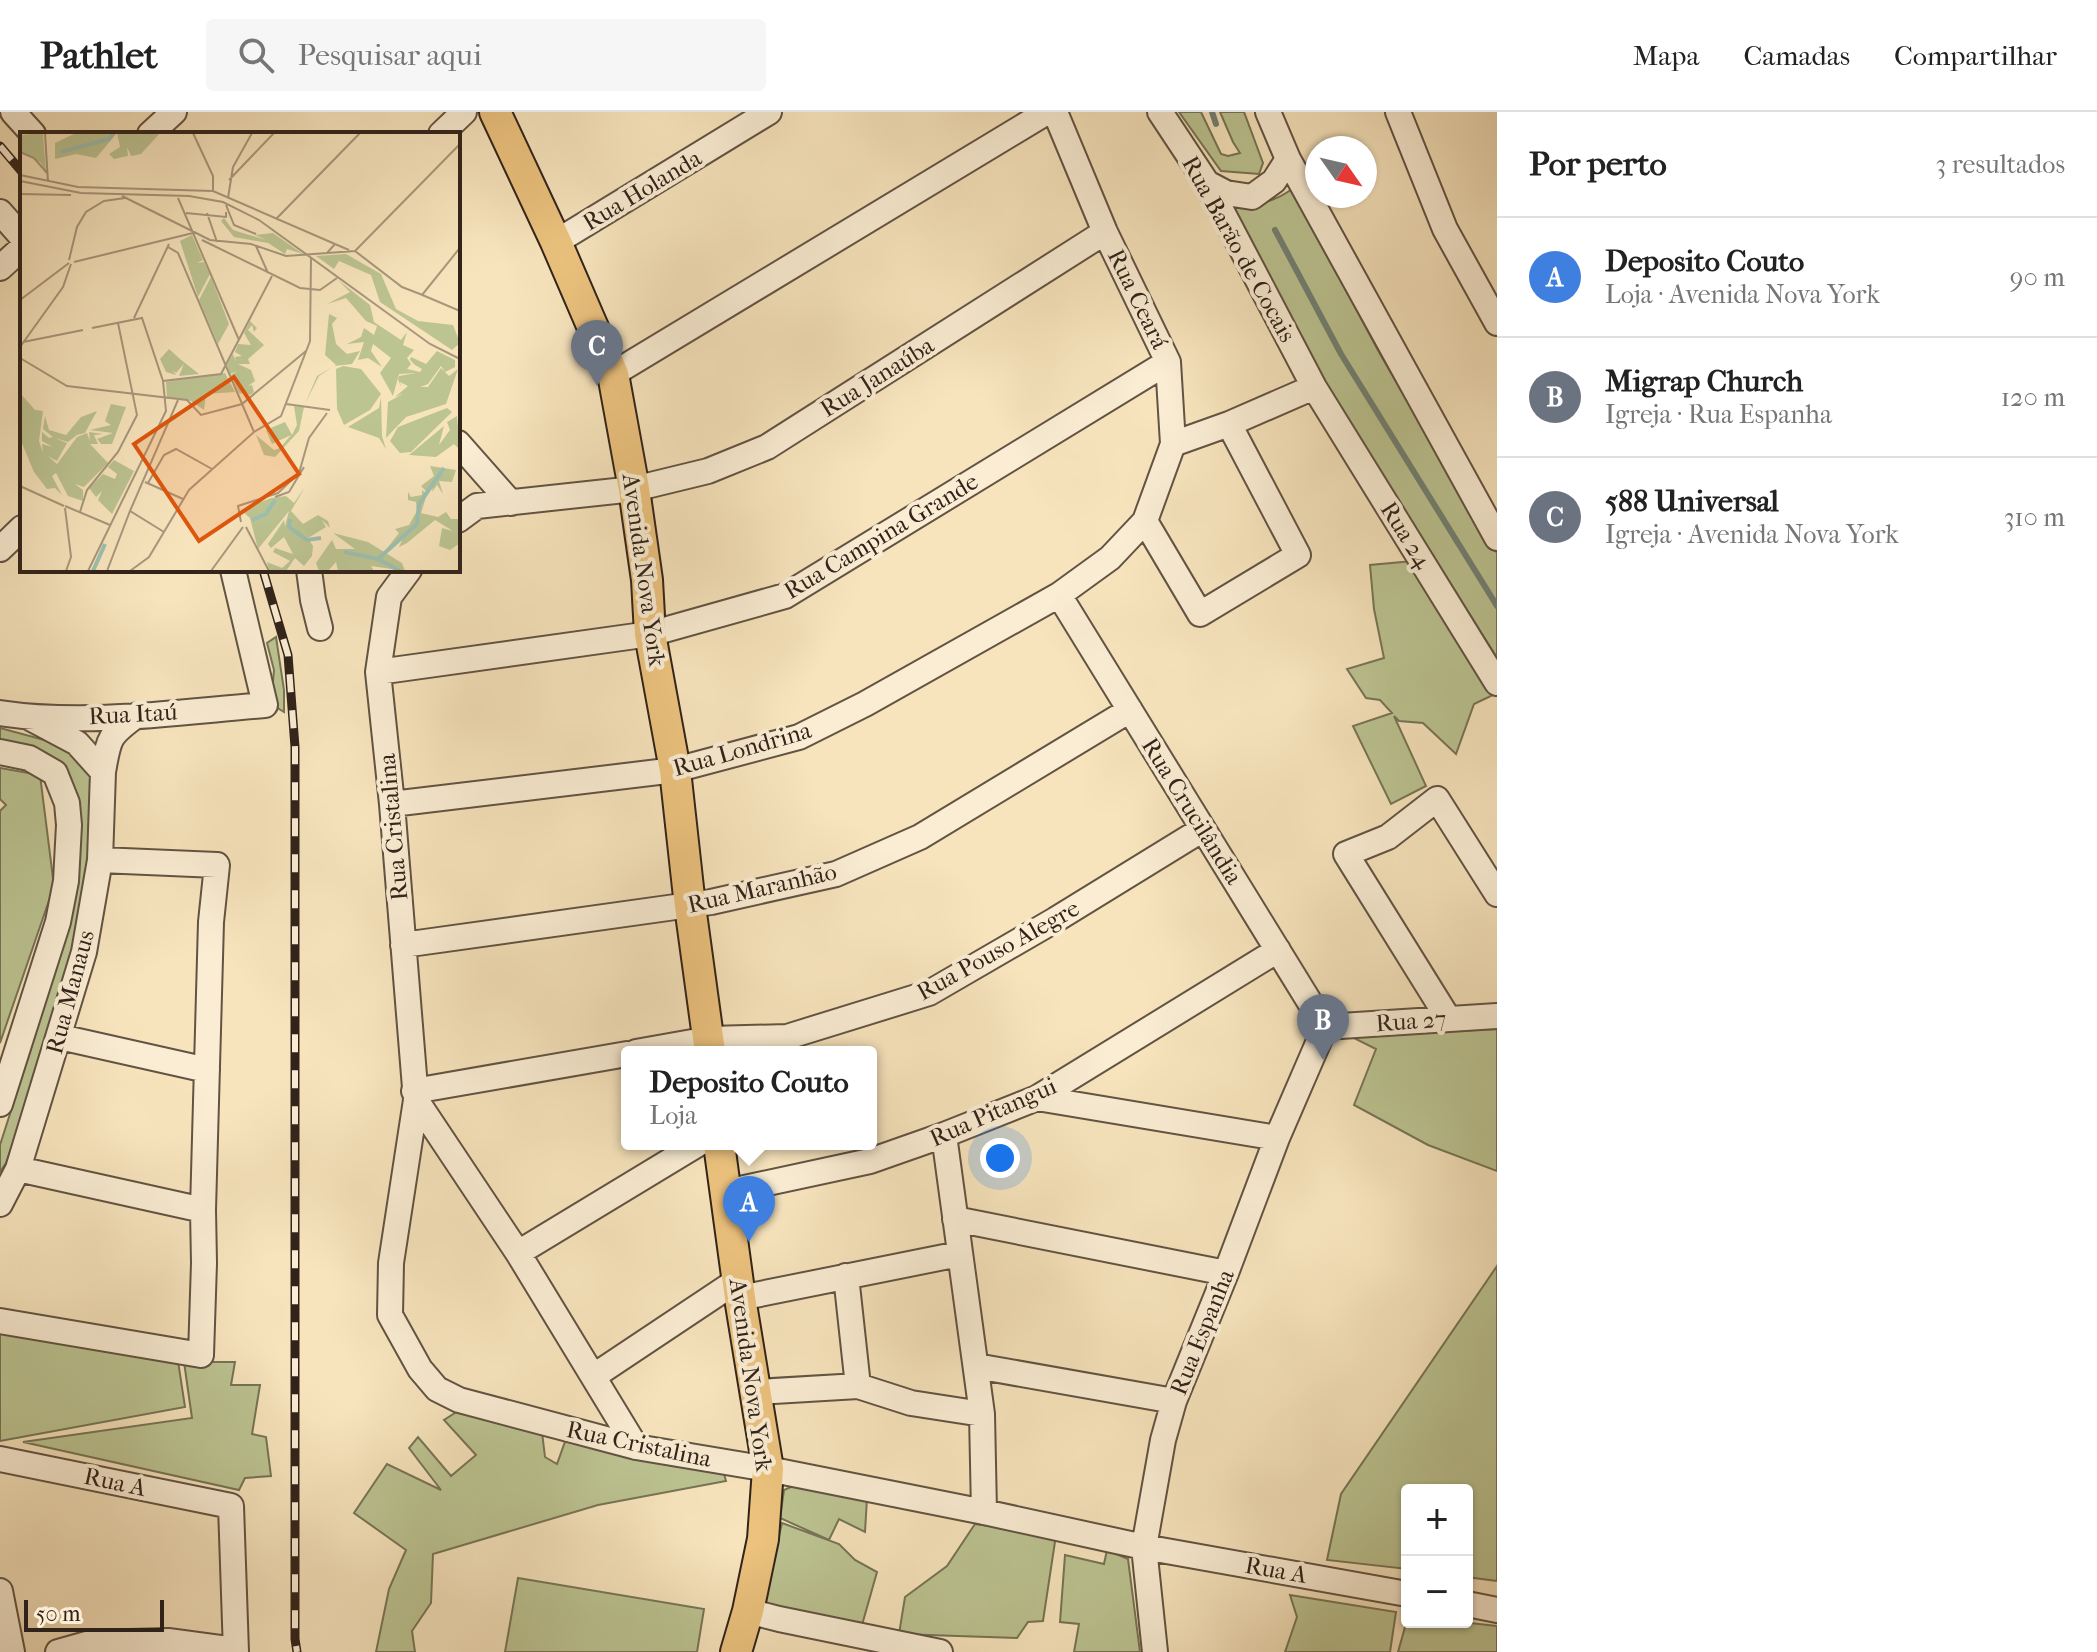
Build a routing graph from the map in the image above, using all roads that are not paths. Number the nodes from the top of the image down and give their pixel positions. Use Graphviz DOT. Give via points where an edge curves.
graph roads {
  1 [pos="13,112"];
  2 [pos="174,112"];
  3 [pos="464,112"];
  4 [pos="769,112"];
  5 [pos="1047,112"];
  6 [pos="1055,112"];
  7 [pos="1160,112"];
  8 [pos="1268,112"];
  9 [pos="1398,112"];
  10 [pos="501,114"];
  11 [pos="31,132"];
  12 [pos="152,132"];
  13 [pos="443,132"];
  14 [pos="1288,159"];
  15 [pos="1207,183"];
  16 [pos="0,212"];
  17 [pos="1105,232"];
  18 [pos="20,235"];
  19 [pos="556,242"];
  20 [pos="20,250"];
  21 [pos="0,268"];
  22 [pos="1497,323"];
  23 [pos="1168,362"];
  24 [pos="613,374"];
  25 [pos="1314,387"];
  26 [pos="1229,424"];
  27 [pos="1173,444"];
  28 [pos="460,445"];
  29 [pos="634,489"];
  30 [pos="511,503"];
  31 [pos="460,519"];
  32 [pos="1145,521"];
  33 [pos="20,530"];
  34 [pos="1497,538"];
  35 [pos="0,549"];
  36 [pos="233,572"];
  37 [pos="309,572"];
  38 [pos="408,572"];
  39 [pos="1059,595"];
  40 [pos="320,628"];
  41 [pos="650,634"];
  42 [pos="378,672"];
  43 [pos="1497,683"];
  44 [pos="1130,710"];
  45 [pos="0,713"];
  46 [pos="137,715"];
  47 [pos="28,717"];
  48 [pos="0,752"];
  49 [pos="675,770"];
  50 [pos="103,772"];
  51 [pos="392,804"];
  52 [pos="1203,829"];
  53 [pos="100,860"];
  54 [pos="1497,894"];
  55 [pos="690,906"];
  56 [pos="403,945"];
  57 [pos="1278,950"];
  58 [pos="1497,1016"];
  59 [pos="1448,1018"];
  60 [pos="1325,1027"];
  61 [pos="60,1037"];
  62 [pos="710,1046"];
  63 [pos="621,1055"];
  64 [pos="207,1070"];
  65 [pos="415,1095"];
  66 [pos="1037,1098"];
  67 [pos="0,1104"];
  68 [pos="944,1135"];
  69 [pos="1277,1138"];
  70 [pos="688,1150"];
  71 [pos="720,1150"];
  72 [pos="18,1169"];
  73 [pos="726,1192"];
  74 [pos="0,1204"];
  75 [pos="203,1210"];
  76 [pos="955,1219"];
  77 [pos="518,1253"];
  78 [pos="959,1254"];
  79 [pos="1226,1273"];
  80 [pos="846,1276"];
  81 [pos="739,1289"];
  82 [pos="0,1321"];
  83 [pos="976,1366"];
  84 [pos="594,1376"];
  85 [pos="858,1386"];
  86 [pos="756,1392"];
  87 [pos="1174,1401"];
  88 [pos="982,1414"];
  89 [pos="636,1447"];
  90 [pos="0,1459"];
  91 [pos="768,1469"];
  92 [pos="984,1512"];
  93 [pos="1144,1547"];
  94 [pos="0,1591"];
  95 [pos="1401,1593"];
  96 [pos="1473,1605"];
  97 [pos="1497,1610"];
  98 [pos="748,1611"];
  99 [pos="235,1651"];
  100 [pos="12,1652"];
  101 [pos="58,1652"];
  102 [pos="736,1652"];
  103 [pos="940,1652"];
  104 [pos="1155,1652"];
  1 -- 11 [label="street"];
  2 -- 12 [label="street"];
  3 -- 13 [label="street"];
  4 -- 19 [label="street, Rua Holanda"];
  5 -- 24 [label="street"];
  6 -- 17 [label="street, Rua Ceará"];
  7 -- 15 [label="street, Rua Barão de Cocais"];
  8 -- 14 [label="street"];
  9 -- 22 [label="street" via="1445,229"];
  10 -- 19 [label="main road, Avenida Nova York"];
  14 -- 15 [label="street" via="1274,181 1252,197"];
  14 -- 34 [label="street"];
  15 -- 25 [label="street, Rua Barão de Cocais"];
  16 -- 18 [label="street"];
  17 -- 23 [label="street, Rua Ceará"];
  17 -- 29 [label="street, Rua Janaúba" via="767,447 708,471"];
  19 -- 24 [label="main road, Avenida Nova York"];
  20 -- 21 [label="street"];
  23 -- 27 [label="street, Rua Ceará"];
  23 -- 41 [label="street, Rua Campina Grande" via="785,596"];
  24 -- 29 [label="main road, Avenida Nova York"];
  25 -- 26 [label="street"];
  25 -- 43 [label="street, Rua 24"];
  26 -- 27 [label="street"];
  26 -- 32 [label="street" via="1298,555 1200,614"];
  27 -- 32 [label="street, Rua Ceará"];
  28 -- 30 [label="street"];
  29 -- 30 [label="street"];
  29 -- 41 [label="main road, Avenida Nova York"];
  30 -- 31 [label="street" via="477,506"];
  32 -- 39 [label="street, Rua Ceará" via="1110,558"];
  33 -- 35 [label="street"];
  36 -- 46 [label="street, Rua Itaú" via="265,705"];
  37 -- 40 [label="street"];
  38 -- 42 [label="street, Rua Cristalina" via="389,597"];
  39 -- 44 [label="street, Rua Crucilândia"];
  39 -- 49 [label="street, Rua Londrina" via="799,737"];
  41 -- 42 [label="street, Rua Campina Grande"];
  41 -- 49 [label="main road, Avenida Nova York"];
  42 -- 51 [label="street, Rua Cristalina"];
  44 -- 52 [label="street, Rua Crucilândia"];
  44 -- 55 [label="street, Rua Maranhão" via="920,837 836,874"];
  45 -- 47 [label="street, Rua Itaú"];
  46 -- 47 [label="street, Rua Itaú"];
  46 -- 50 [label="street, Rua Manaus" via="111,737"];
  47 -- 50 [label="street" via="77,743"];
  48 -- 67 [label="street" via="29,758 55,773 69,825 58,922"];
  49 -- 51 [label="street, Rua Londrina"];
  49 -- 55 [label="main road, Avenida Nova York"];
  50 -- 53 [label="street, Rua Manaus"];
  51 -- 56 [label="street, Rua Cristalina"];
  52 -- 57 [label="street, Rua Crucilândia"];
  52 -- 62 [label="street, Rua Pouso Alegre" via="929,993 787,1037"];
  53 -- 61 [label="street, Rua Manaus" via="84,952"];
  53 -- 64 [label="street" via="217,865"];
  54 -- 59 [label="street" via="1437,799 1388,837 1346,854"];
  55 -- 56 [label="street, Rua Maranhão"];
  55 -- 62 [label="main road, Avenida Nova York"];
  56 -- 65 [label="street, Rua Cristalina"];
  57 -- 60 [label="street, Rua Crucilândia"];
  57 -- 66 [label="street, Rua Pitangui"];
  58 -- 59 [label="street, Rua 27"];
  59 -- 60 [label="street, Rua 27"];
  60 -- 69 [label="street, Rua Espanha"];
  61 -- 64 [label="street"];
  61 -- 72 [label="street, Rua Manaus"];
  63 -- 65 [label="street"];
  64 -- 75 [label="street"];
  65 -- 77 [label="street"];
  65 -- 89 [label="street, Rua Cristalina" via="391,1263 390,1315 420,1369 437,1389 459,1400"];
  66 -- 68 [label="street, Rua Pitangui"];
  66 -- 69 [label="street"];
  68 -- 73 [label="street, Rua Pitangui" via="870,1161"];
  68 -- 76 [label="street"];
  69 -- 79 [label="street, Rua Espanha"];
  70 -- 77 [label="street"];
  71 -- 73 [label="main road, Avenida Nova York"];
  72 -- 74 [label="street, Rua Manaus"];
  72 -- 75 [label="street"];
  73 -- 81 [label="main road, Avenida Nova York"];
  75 -- 82 [label="street" via="201,1355"];
  76 -- 78 [label="street"];
  76 -- 79 [label="street"];
  77 -- 84 [label="street"];
  78 -- 80 [label="street"];
  78 -- 83 [label="street"];
  79 -- 87 [label="street, Rua Espanha"];
  80 -- 81 [label="street"];
  80 -- 85 [label="street"];
  81 -- 84 [label="street"];
  81 -- 86 [label="main road, Avenida Nova York"];
  83 -- 87 [label="street"];
  83 -- 88 [label="street"];
  84 -- 89 [label="street"];
  85 -- 86 [label="street"];
  85 -- 88 [label="street" via="911,1403"];
  86 -- 91 [label="main road, Avenida Nova York"];
  87 -- 93 [label="street, Rua Espanha"];
  88 -- 92 [label="street"];
  89 -- 91 [label="street, Rua Cristalina"];
  90 -- 99 [label="street, Rua A" via="231,1506"];
  91 -- 92 [label="street, Rua Cristalina"];
  91 -- 98 [label="main road, Avenida Nova York" via="763,1539"];
  92 -- 93 [label="street, Rua Cristalina"];
  93 -- 95 [label="street, Rua A"];
  93 -- 104 [label="street, Rua Espanha"];
  94 -- 100 [label="street"];
  96 -- 97 [label="street"];
  98 -- 102 [label="main road, Avenida Nova York"];
  98 -- 103 [label="street"];
  99 -- 101 [label="street" via="168,1641 90,1643"];
}
